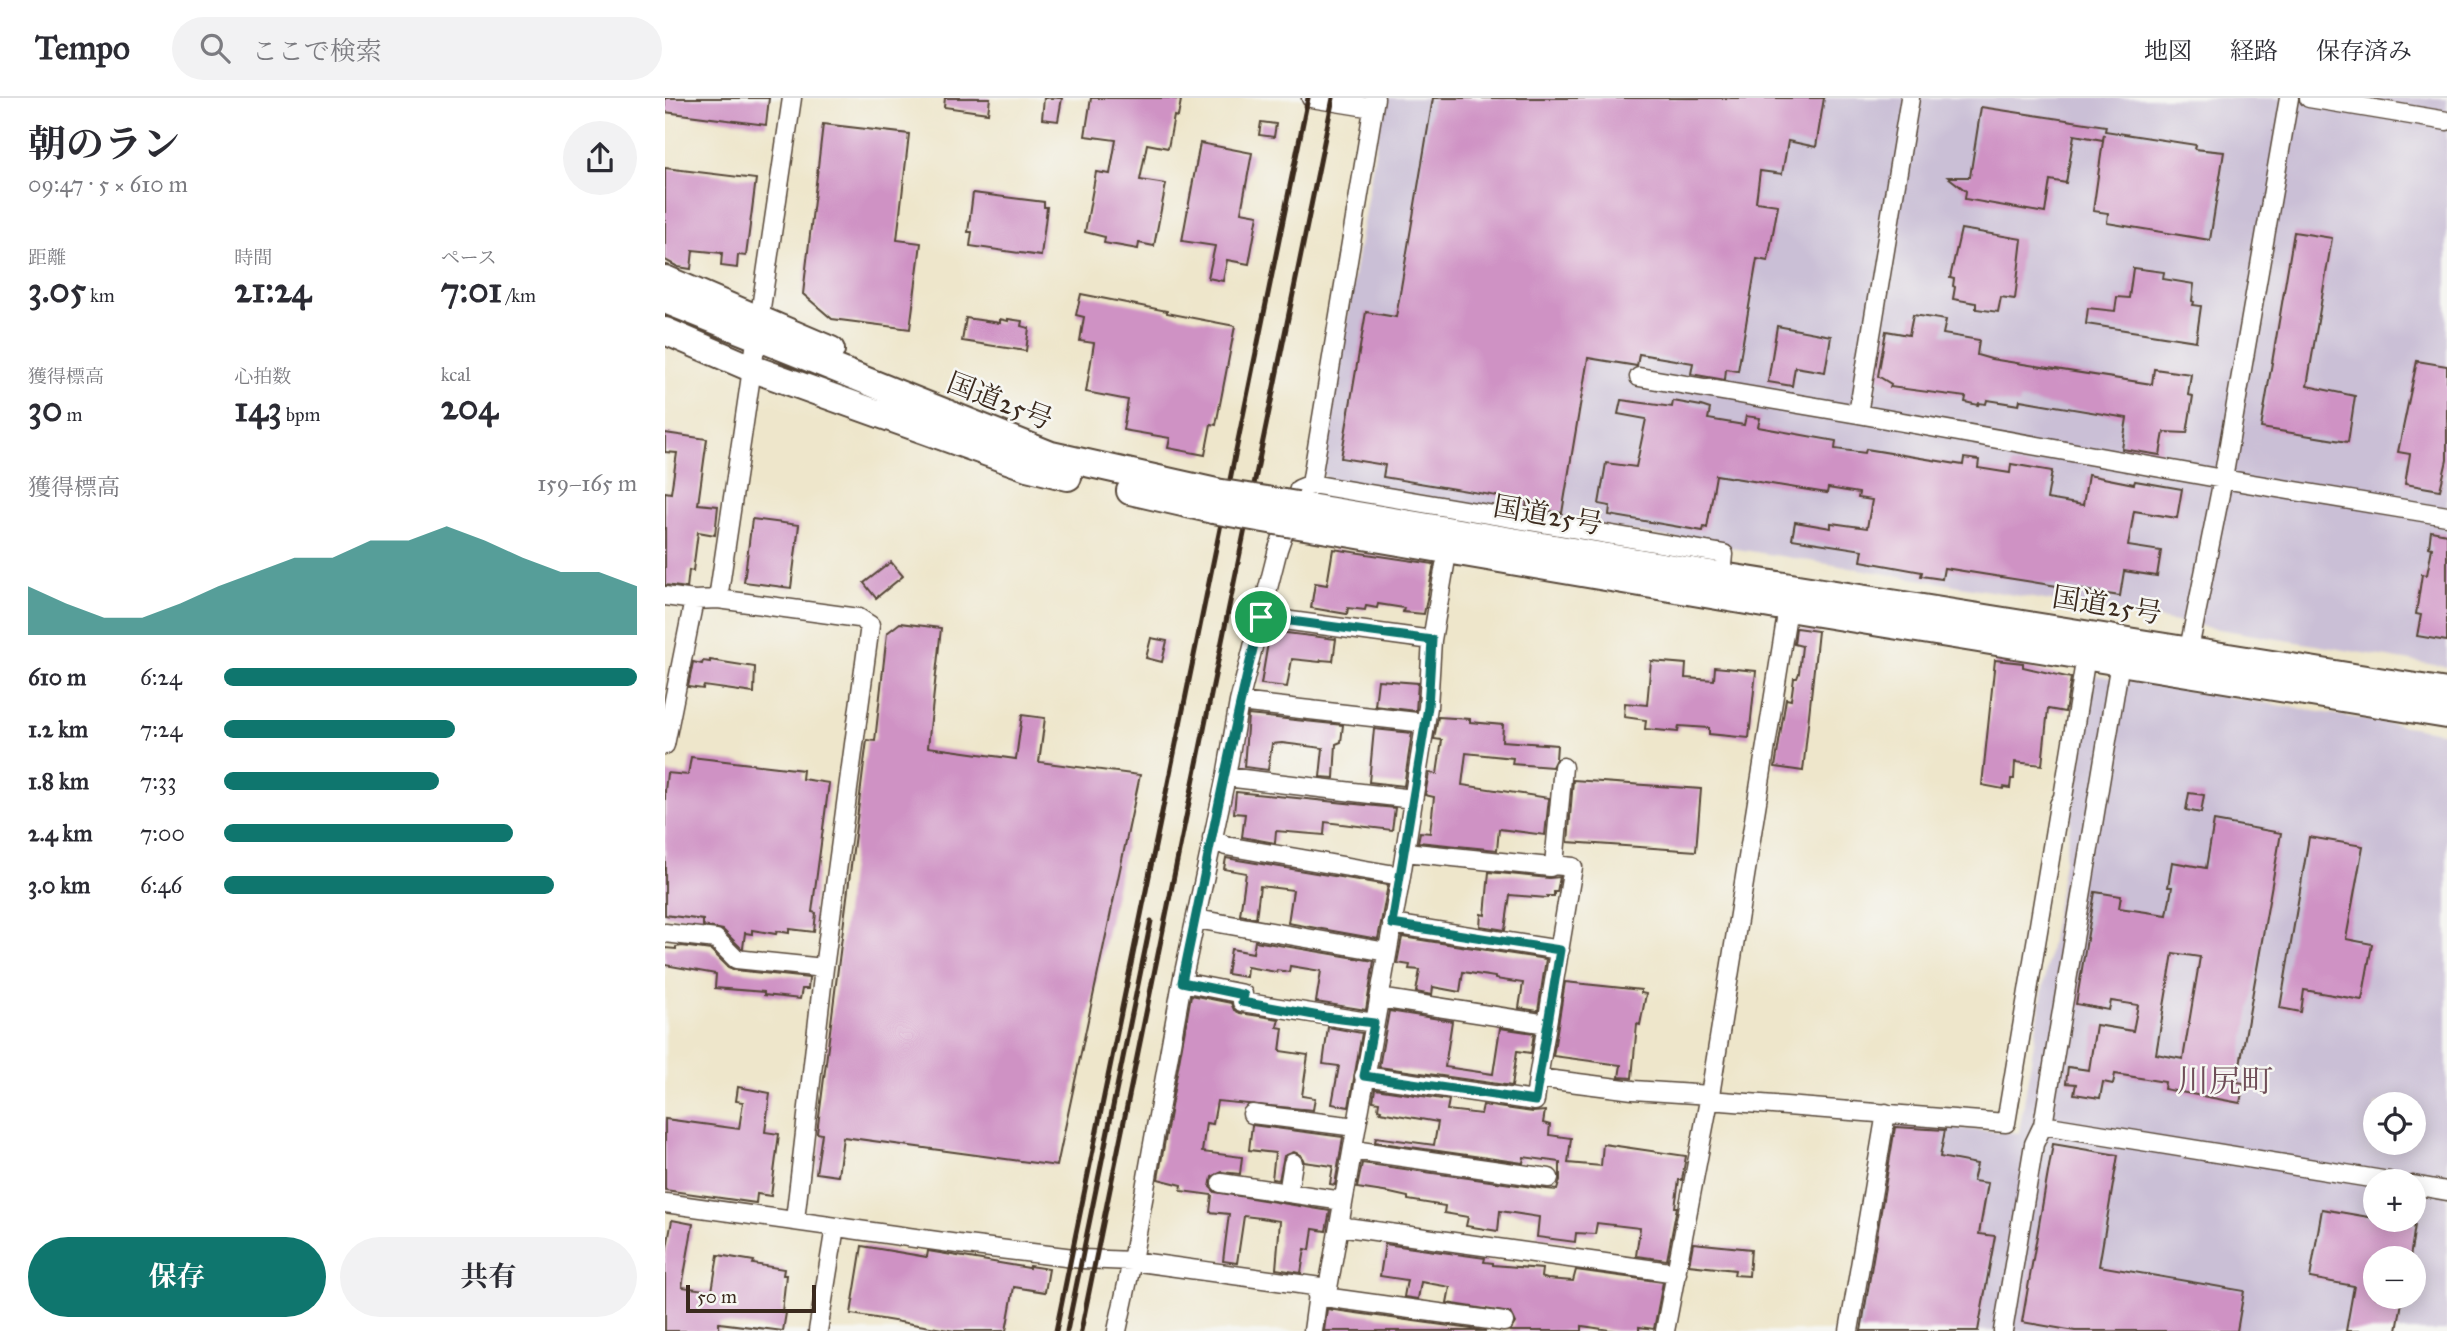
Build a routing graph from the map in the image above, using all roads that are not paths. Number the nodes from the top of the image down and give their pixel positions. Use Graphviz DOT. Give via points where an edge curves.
graph roads {
  1 [pos="792,98"];
  2 [pos="1311,98"];
  3 [pos="1910,98"];
  4 [pos="2289,98"];
  5 [pos="2309,98"];
  6 [pos="1374,103"];
  7 [pos="2447,121"];
  8 [pos="665,279"];
  9 [pos="665,300"];
  10 [pos="758,328"];
  11 [pos="665,331"];
  12 [pos="665,351"];
  13 [pos="750,376"];
  14 [pos="1639,377"];
  15 [pos="1858,414"];
  16 [pos="2223,479"];
  17 [pos="1215,501"];
  18 [pos="1300,504"];
  19 [pos="2447,516"];
  20 [pos="1445,565"];
  21 [pos="665,596"];
  22 [pos="718,599"];
  23 [pos="694,600"];
  24 [pos="1788,608"];
  25 [pos="1261,617"];
  26 [pos="1432,640"];
  27 [pos="2085,656"];
  28 [pos="2186,661"];
  29 [pos="2120,662"];
  30 [pos="2447,692"];
  31 [pos="1239,702"];
  32 [pos="2447,715"];
  33 [pos="1425,723"];
  34 [pos="665,745"];
  35 [pos="1563,767"];
  36 [pos="1226,777"];
  37 [pos="1413,799"];
  38 [pos="1212,838"];
  39 [pos="1405,852"];
  40 [pos="1554,865"];
  41 [pos="1401,876"];
  42 [pos="1196,919"];
  43 [pos="1392,924"];
  44 [pos="665,933"];
  45 [pos="1560,950"];
  46 [pos="1387,952"];
  47 [pos="824,968"];
  48 [pos="1182,982"];
  49 [pos="1378,998"];
  50 [pos="1374,1023"];
  51 [pos="1547,1024"];
  52 [pos="1364,1076"];
  53 [pos="1538,1078"];
  54 [pos="1710,1097"];
  55 [pos="1252,1114"];
  56 [pos="1886,1114"];
  57 [pos="2043,1125"];
  58 [pos="1356,1127"];
  59 [pos="1353,1150"];
  60 [pos="1293,1163"];
  61 [pos="2363,1177"];
  62 [pos="1549,1178"];
  63 [pos="1221,1183"];
  64 [pos="2426,1187"];
  65 [pos="2447,1191"];
  66 [pos="1288,1193"];
  67 [pos="1343,1201"];
  68 [pos="665,1203"];
  69 [pos="795,1220"];
  70 [pos="1339,1226"];
  71 [pos="835,1227"];
  72 [pos="1132,1261"];
  73 [pos="1677,1273"];
  74 [pos="1318,1292"];
  75 [pos="1504,1322"];
  76 [pos="817,1331"];
  77 [pos="1117,1331"];
  78 [pos="1313,1331"];
  79 [pos="1665,1331"];
  80 [pos="1849,1331"];
  81 [pos="2003,1331"];
  1 -- 10 [label="street"];
  2 -- 6 [label="street"];
  3 -- 15 [label="street"];
  4 -- 16 [label="street"];
  5 -- 7 [label="street"];
  6 -- 18 [label="street"];
  8 -- 10 [label="highway"];
  9 -- 10 [label="highway, 国道25号"];
  10 -- 13 [label="street"];
  10 -- 17 [label="highway, 国道25号" via="945,414 1051,455"];
  11 -- 13 [label="highway, 国道25号"];
  12 -- 13 [label="highway"];
  13 -- 17 [label="highway, 国道25号" via="1027,467"];
  13 -- 22 [label="street"];
  14 -- 15 [label="street"];
  15 -- 16 [label="street"];
  16 -- 19 [label="street"];
  16 -- 28 [label="street"];
  17 -- 18 [label="highway, 国道25号, bridge"];
  18 -- 24 [label="highway, 国道25号"];
  18 -- 25 [label="street" via="1299,489"];
  18 -- 28 [label="highway, 国道25号"];
  20 -- 26 [label="street"];
  21 -- 23 [label="street"];
  22 -- 23 [label="street"];
  22 -- 47 [label="street" via="859,618 870,625"];
  23 -- 34 [label="street"];
  24 -- 27 [label="highway, 国道25号"];
  24 -- 54 [label="street"];
  25 -- 26 [label="street"];
  25 -- 31 [label="street"];
  26 -- 33 [label="street"];
  27 -- 29 [label="highway, 国道25号"];
  27 -- 56 [label="street" via="2006,1123"];
  28 -- 29 [label="highway, 国道25号"];
  28 -- 30 [label="highway, 国道25号"];
  28 -- 32 [label="highway, 国道25号"];
  29 -- 57 [label="street"];
  31 -- 33 [label="street"];
  31 -- 36 [label="street"];
  33 -- 37 [label="street"];
  35 -- 40 [label="street"];
  36 -- 37 [label="street"];
  36 -- 38 [label="street"];
  37 -- 39 [label="street"];
  38 -- 41 [label="street" via="1226,846"];
  38 -- 42 [label="street"];
  39 -- 40 [label="street"];
  39 -- 41 [label="street"];
  40 -- 45 [label="street" via="1573,867"];
  41 -- 43 [label="street"];
  42 -- 46 [label="street"];
  42 -- 48 [label="street"];
  43 -- 45 [label="street"];
  43 -- 46 [label="street"];
  44 -- 47 [label="street" via="716,939 736,959"];
  45 -- 51 [label="street"];
  46 -- 49 [label="street"];
  47 -- 69 [label="street"];
  48 -- 50 [label="street" via="1244,995 1242,1002"];
  48 -- 72 [label="street"];
  49 -- 50 [label="street"];
  49 -- 51 [label="street"];
  50 -- 52 [label="street"];
  51 -- 53 [label="street"];
  52 -- 53 [label="street" via="1535,1101"];
  52 -- 58 [label="street"];
  53 -- 54 [label="street"];
  54 -- 56 [label="street"];
  54 -- 73 [label="street"];
  55 -- 58 [label="street"];
  56 -- 80 [label="street"];
  57 -- 61 [label="street"];
  57 -- 81 [label="street" via="2034,1144"];
  58 -- 59 [label="street"];
  59 -- 62 [label="street"];
  59 -- 67 [label="street"];
  60 -- 66 [label="street"];
  63 -- 66 [label="street"];
  64 -- 65 [label="street"];
  66 -- 67 [label="street"];
  67 -- 70 [label="street"];
  68 -- 69 [label="street"];
  69 -- 71 [label="street"];
  70 -- 73 [label="street"];
  70 -- 74 [label="street" via="1328,1288"];
  71 -- 72 [label="street" via="1082,1259"];
  71 -- 76 [label="street"];
  72 -- 74 [label="street"];
  72 -- 77 [label="street"];
  73 -- 79 [label="street"];
  74 -- 75 [label="street"];
  74 -- 78 [label="street"];
}
